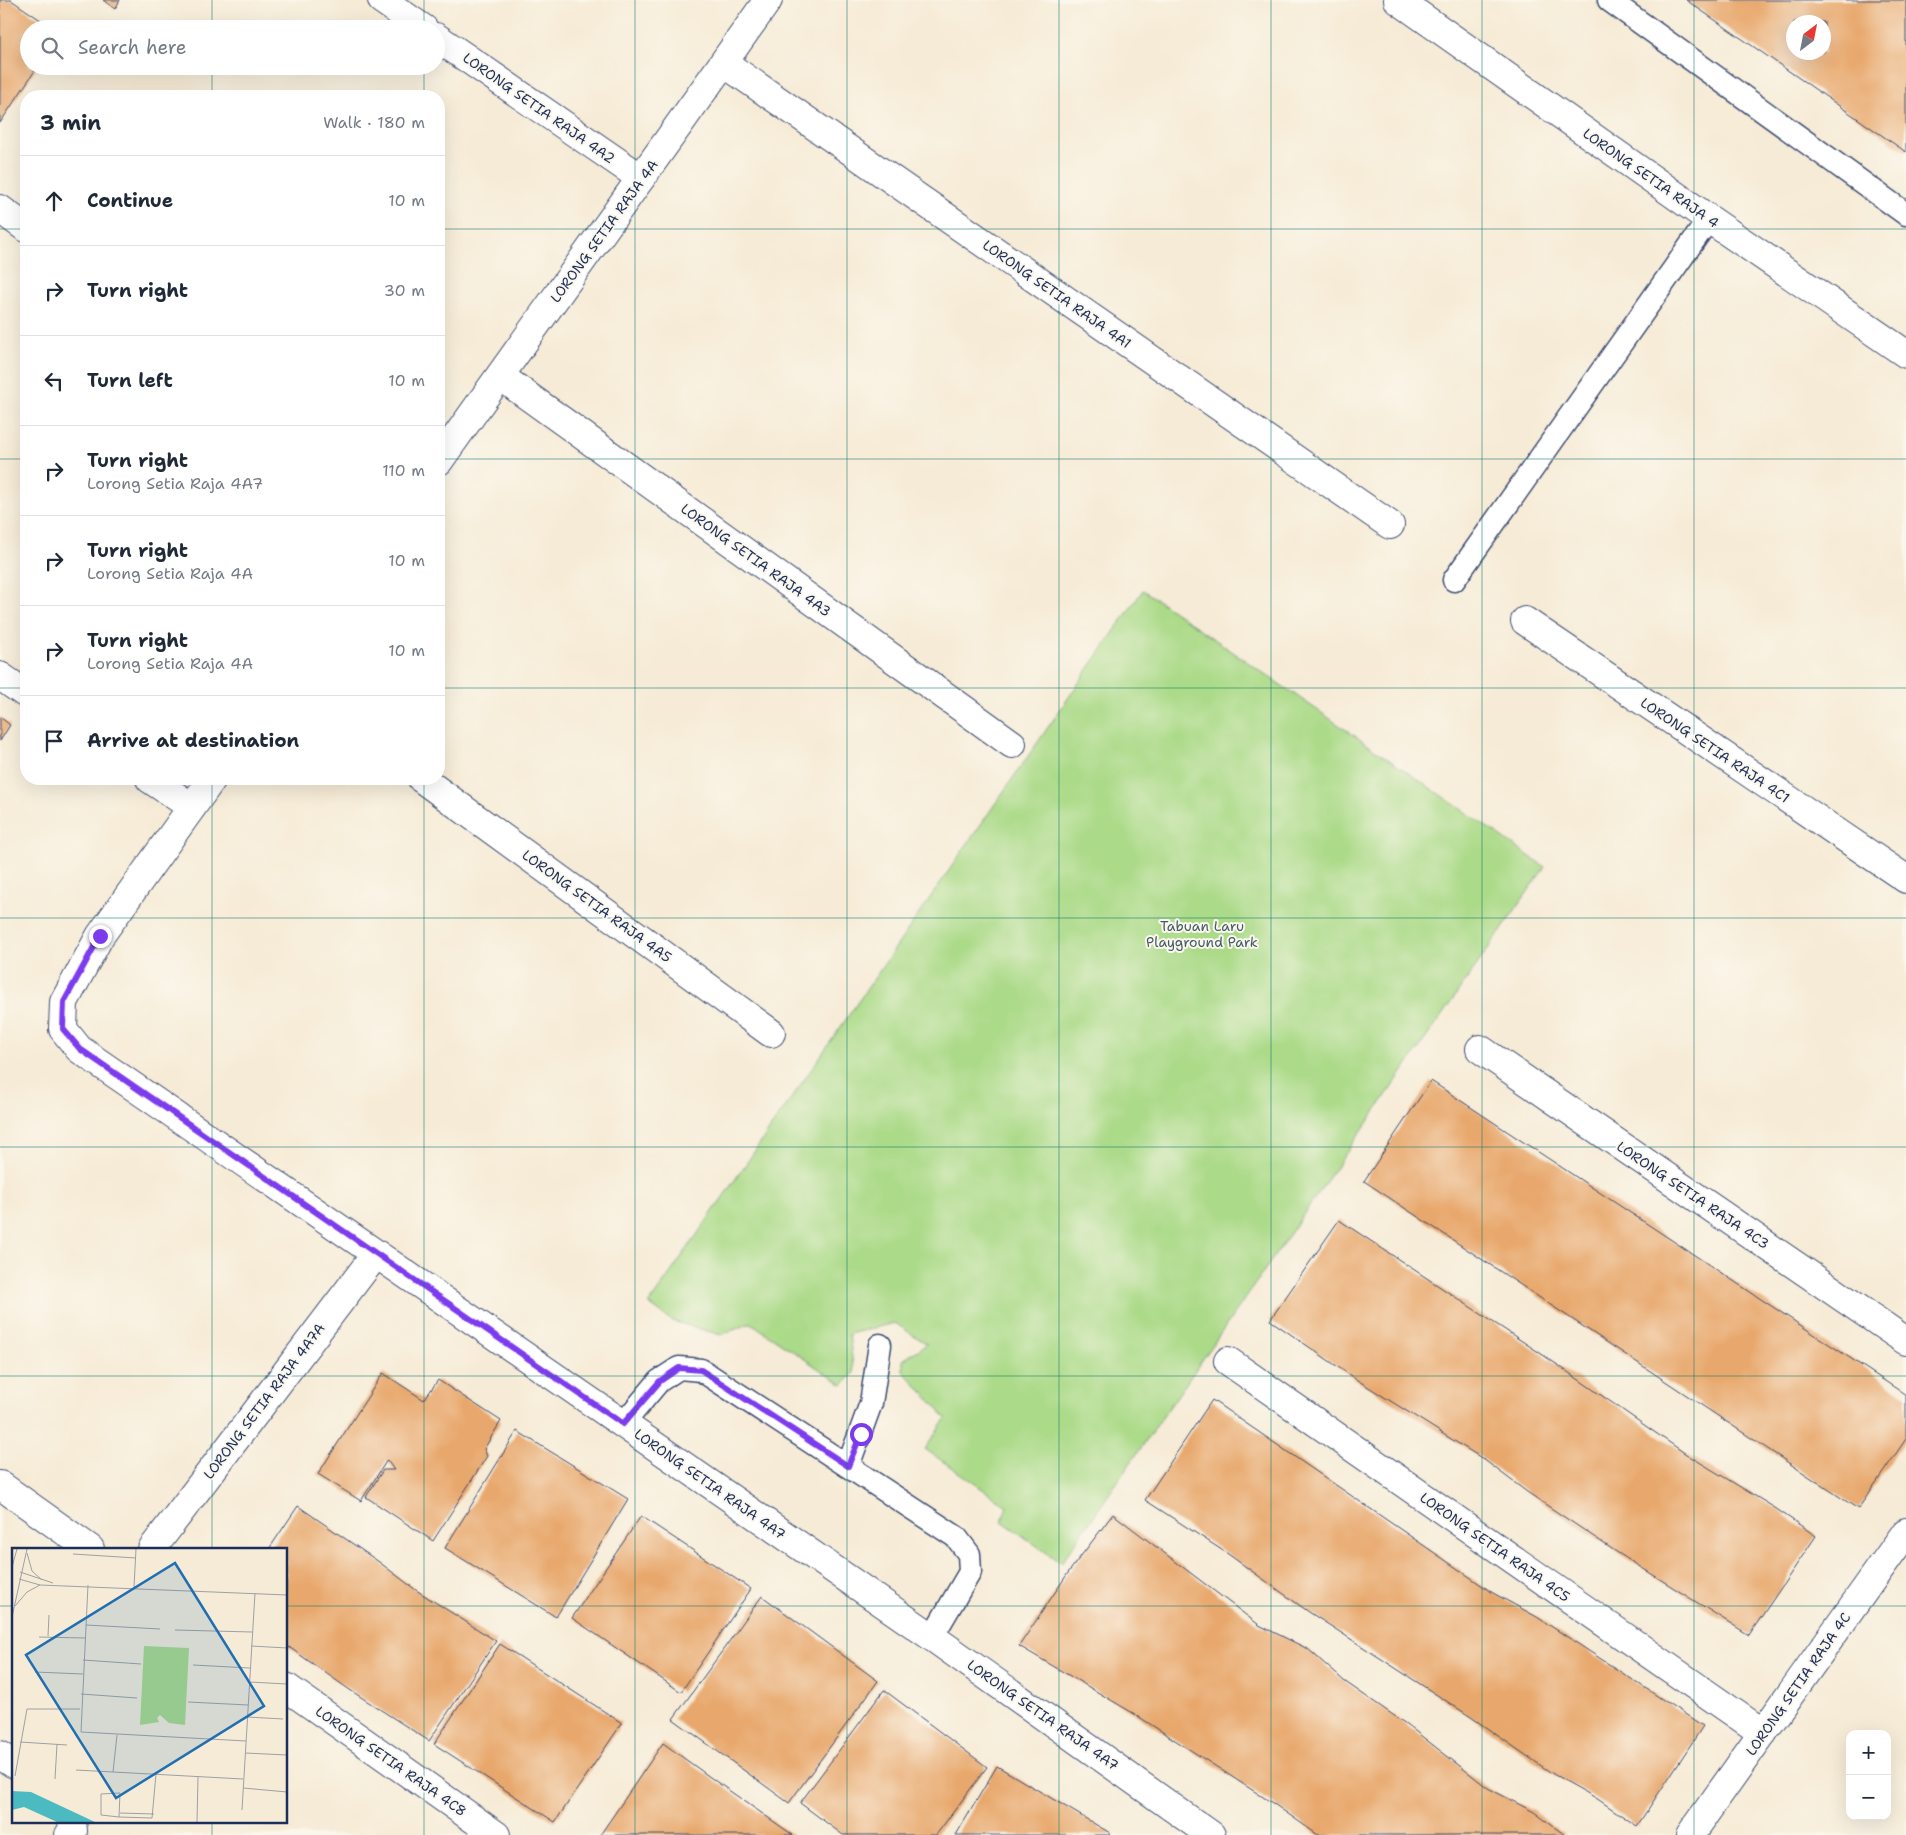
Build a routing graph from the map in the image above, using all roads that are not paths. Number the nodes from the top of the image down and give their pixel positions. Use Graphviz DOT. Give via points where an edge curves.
graph roads {
  1 [pos="382,0"];
  2 [pos="768,0"];
  3 [pos="1398,0"];
  4 [pos="1609,0"];
  5 [pos="411,20"];
  6 [pos="445,43"];
  7 [pos="724,63"];
  8 [pos="641,178"];
  9 [pos="0,209"];
  10 [pos="1906,214"];
  11 [pos="1709,219"];
  12 [pos="20,224"];
  13 [pos="1906,354"];
  14 [pos="500,376"];
  15 [pos="445,453"];
  16 [pos="1390,525"];
  17 [pos="1454,580"];
  18 [pos="1525,621"];
  19 [pos="0,676"];
  20 [pos="20,690"];
  21 [pos="1012,744"];
  22 [pos="159,785"];
  23 [pos="208,785"];
  24 [pos="430,785"];
  25 [pos="192,807"];
  26 [pos="1906,880"];
  27 [pos="772,1033"];
  28 [pos="1480,1049"];
  29 [pos="376,1254"];
  30 [pos="1906,1341"];
  31 [pos="880,1345"];
  32 [pos="1228,1360"];
  33 [pos="623,1424"];
  34 [pos="848,1466"];
  35 [pos="0,1485"];
  36 [pos="1906,1532"];
  37 [pos="89,1548"];
  38 [pos="153,1548"];
  39 [pos="932,1637"];
  40 [pos="288,1688"];
  41 [pos="1762,1733"];
  42 [pos="0,1755"];
  43 [pos="12,1763"];
  44 [pos="496,1835"];
  45 [pos="1211,1835"];
  46 [pos="1690,1835"];
  1 -- 5 [label="street"];
  2 -- 7 [label="street, LORONG SETIA RAJA 4A"];
  3 -- 11 [label="street, LORONG SETIA RAJA 4"];
  4 -- 10 [label="lane"];
  6 -- 8 [label="street, LORONG SETIA RAJA 4A2"];
  7 -- 8 [label="street, LORONG SETIA RAJA 4A"];
  7 -- 16 [label="street, LORONG SETIA RAJA 4A1"];
  8 -- 14 [label="street, LORONG SETIA RAJA 4A"];
  9 -- 12 [label="street"];
  11 -- 13 [label="street, LORONG SETIA RAJA 4"];
  11 -- 17 [label="lane"];
  14 -- 15 [label="street, LORONG SETIA RAJA 4A"];
  14 -- 21 [label="street, LORONG SETIA RAJA 4A3"];
  18 -- 26 [label="street, LORONG SETIA RAJA 4C1"];
  19 -- 20 [label="street"];
  22 -- 25 [label="street"];
  23 -- 25 [label="street"];
  24 -- 27 [label="street, LORONG SETIA RAJA 4A5"];
  25 -- 29 [label="street, LORONG SETIA RAJA 4A7" via="100,936 64,1002 63,1029 80,1049"];
  28 -- 30 [label="street, LORONG SETIA RAJA 4C3"];
  29 -- 33 [label="street, LORONG SETIA RAJA 4A7"];
  29 -- 38 [label="street, LORONG SETIA RAJA 4A7A"];
  31 -- 34 [label="lane" via="871,1403"];
  32 -- 41 [label="street, LORONG SETIA RAJA 4C5"];
  33 -- 34 [label="lane" via="660,1381 679,1368 701,1370"];
  33 -- 39 [label="street, LORONG SETIA RAJA 4A7"];
  34 -- 39 [label="lane" via="956,1537 969,1554 970,1572"];
  35 -- 37 [label="street"];
  36 -- 41 [label="street, LORONG SETIA RAJA 4C"];
  39 -- 45 [label="street, LORONG SETIA RAJA 4A7"];
  40 -- 44 [label="street, LORONG SETIA RAJA 4C8"];
  41 -- 46 [label="street, LORONG SETIA RAJA 4C"];
  42 -- 43 [label="street"];
}
